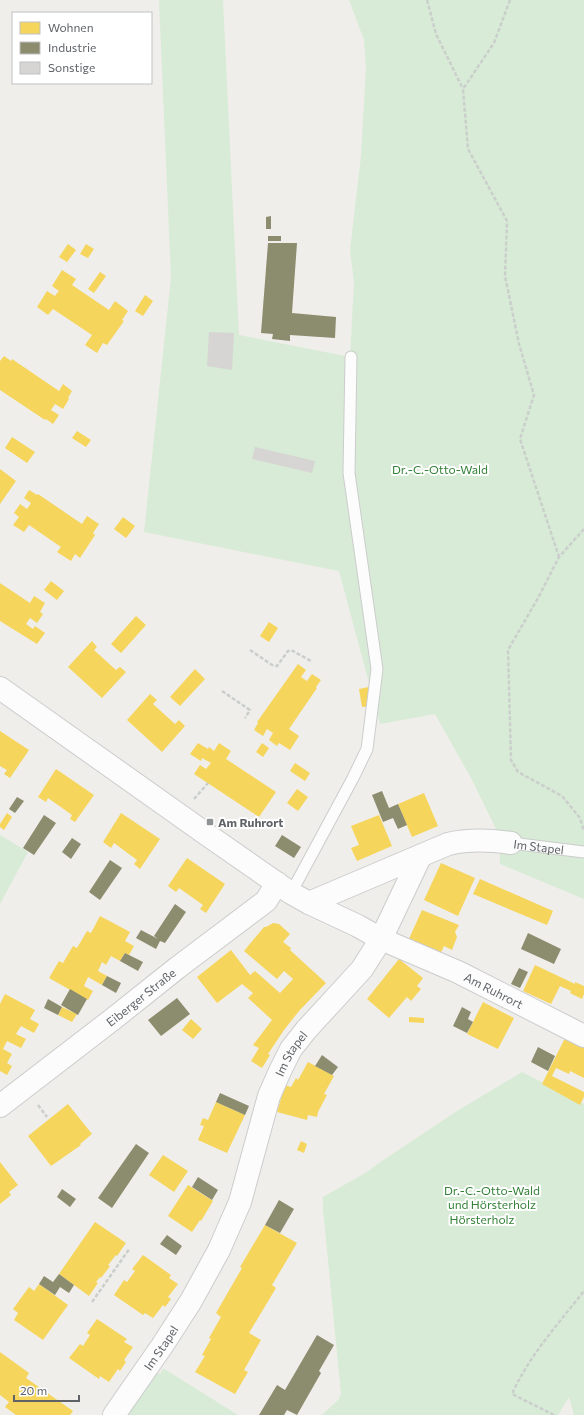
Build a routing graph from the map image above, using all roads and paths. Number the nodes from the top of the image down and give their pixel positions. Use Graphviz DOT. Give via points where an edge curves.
graph roads {
  1 [pos="427,0"];
  2 [pos="510,0"];
  3 [pos="463,89"];
  4 [pos="351,357"];
  5 [pos="584,529"];
  6 [pos="559,558"];
  7 [pos="250,650"];
  8 [pos="311,661"];
  9 [pos="0,688"];
  10 [pos="222,691"];
  11 [pos="245,718"];
  12 [pos="584,831"];
  13 [pos="511,843"];
  14 [pos="584,852"];
  15 [pos="420,857"];
  16 [pos="292,893"];
  17 [pos="381,939"];
  18 [pos="584,1036"];
  19 [pos="0,1106"];
  20 [pos="130,1248"];
  21 [pos="584,1291"];
  22 [pos="92,1302"];
  23 [pos="114,1415"];
  24 [pos="554,1415"];
  1 -- 3 [label="path" via="436,34"];
  2 -- 3 [label="path" via="494,43"];
  3 -- 6 [label="path" via="468,149 507,221 505,276 519,344 534,395 520,439"];
  4 -- 16 [label="lane" via="349,472 377,669 367,748"];
  5 -- 6 [label="path"];
  6 -- 12 [label="path" via="508,650 511,760 518,772 562,796 580,818"];
  7 -- 8 [label="path" via="277,666 291,650"];
  9 -- 16 [label="street, Am Ruhrort"];
  10 -- 11 [label="path" via="250,710"];
  13 -- 14 [label="lane, Im Stapel"];
  13 -- 15 [label="street, Im Stapel" via="493,840 454,842"];
  15 -- 16 [label="street"];
  15 -- 17 [label="street, Im Stapel"];
  16 -- 17 [label="street, Am Ruhrort"];
  16 -- 19 [label="street, Eiberger Straße" via="266,901"];
  17 -- 18 [label="street, Am Ruhrort" via="458,972"];
  17 -- 23 [label="street, Im Stapel" via="362,969 291,1049 269,1096 240,1202 219,1250 159,1351"];
  20 -- 22 [label="path"];
  21 -- 24 [label="path" via="520,1376 512,1394"];
}
